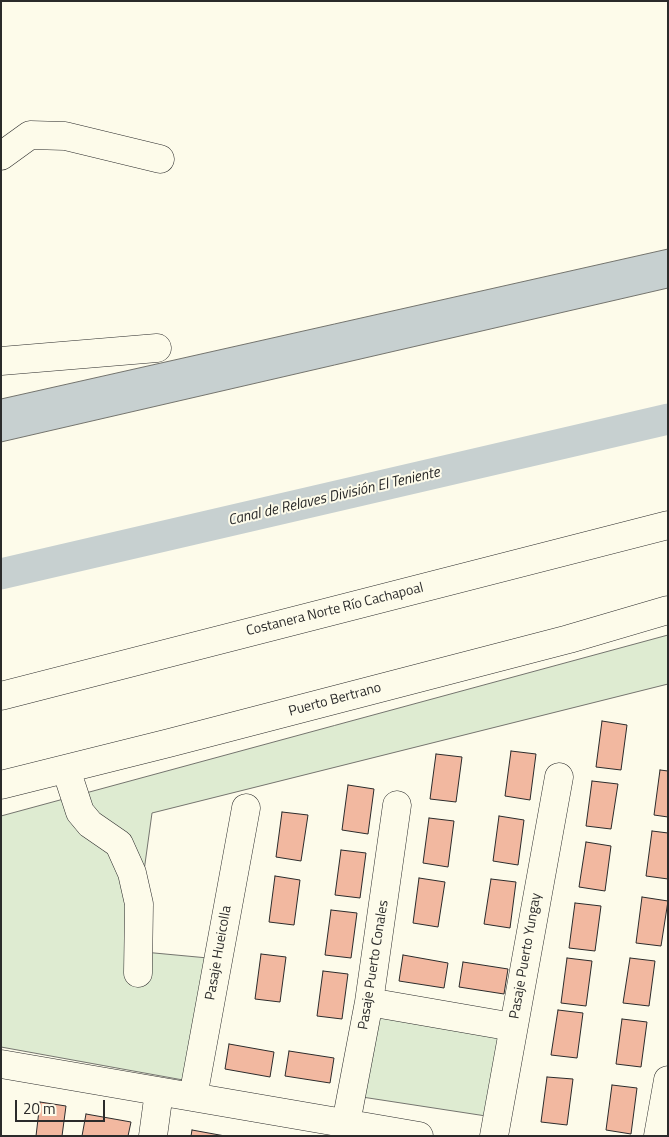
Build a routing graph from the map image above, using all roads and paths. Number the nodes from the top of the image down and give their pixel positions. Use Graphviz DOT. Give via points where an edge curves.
graph roads {
  1 [pos="1,156"];
  2 [pos="160,159"];
  3 [pos="157,348"];
  4 [pos="1,362"];
  5 [pos="668,525"];
  6 [pos="668,610"];
  7 [pos="1,696"];
  8 [pos="66,769"];
  9 [pos="559,777"];
  10 [pos="1,785"];
  11 [pos="397,805"];
  12 [pos="246,808"];
  13 [pos="138,973"];
  14 [pos="369,1002"];
  15 [pos="513,1028"];
  16 [pos="1,1064"];
  17 [pos="668,1080"];
  18 [pos="160,1092"];
  19 [pos="193,1097"];
  20 [pos="346,1123"];
  21 [pos="153,1136"];
  22 [pos="419,1136"];
  23 [pos="494,1136"];
  24 [pos="658,1136"];
  1 -- 2 [label="street" via="30,136 65,136"];
  3 -- 4 [label="street"];
  5 -- 7 [label="street, Costanera Norte Río Cachapoal"];
  6 -- 8 [label="street, Puerto Bertrano" via="569,639"];
  8 -- 10 [label="street, Puerto Bertrano"];
  8 -- 13 [label="street" via="80,812 90,824 119,844 132,873 139,904"];
  9 -- 15 [label="street, Pasaje Puerto Yungay"];
  11 -- 14 [label="street, Pasaje Puerto Conales"];
  12 -- 19 [label="street, Pasaje Hueicolla"];
  14 -- 15 [label="street"];
  14 -- 20 [label="street, Pasaje Puerto Conales"];
  15 -- 23 [label="street, Pasaje Puerto Yungay"];
  16 -- 18 [label="street"];
  17 -- 24 [label="street"];
  18 -- 19 [label="street"];
  18 -- 21 [label="street"];
  19 -- 20 [label="street"];
  20 -- 22 [label="street"];
}
